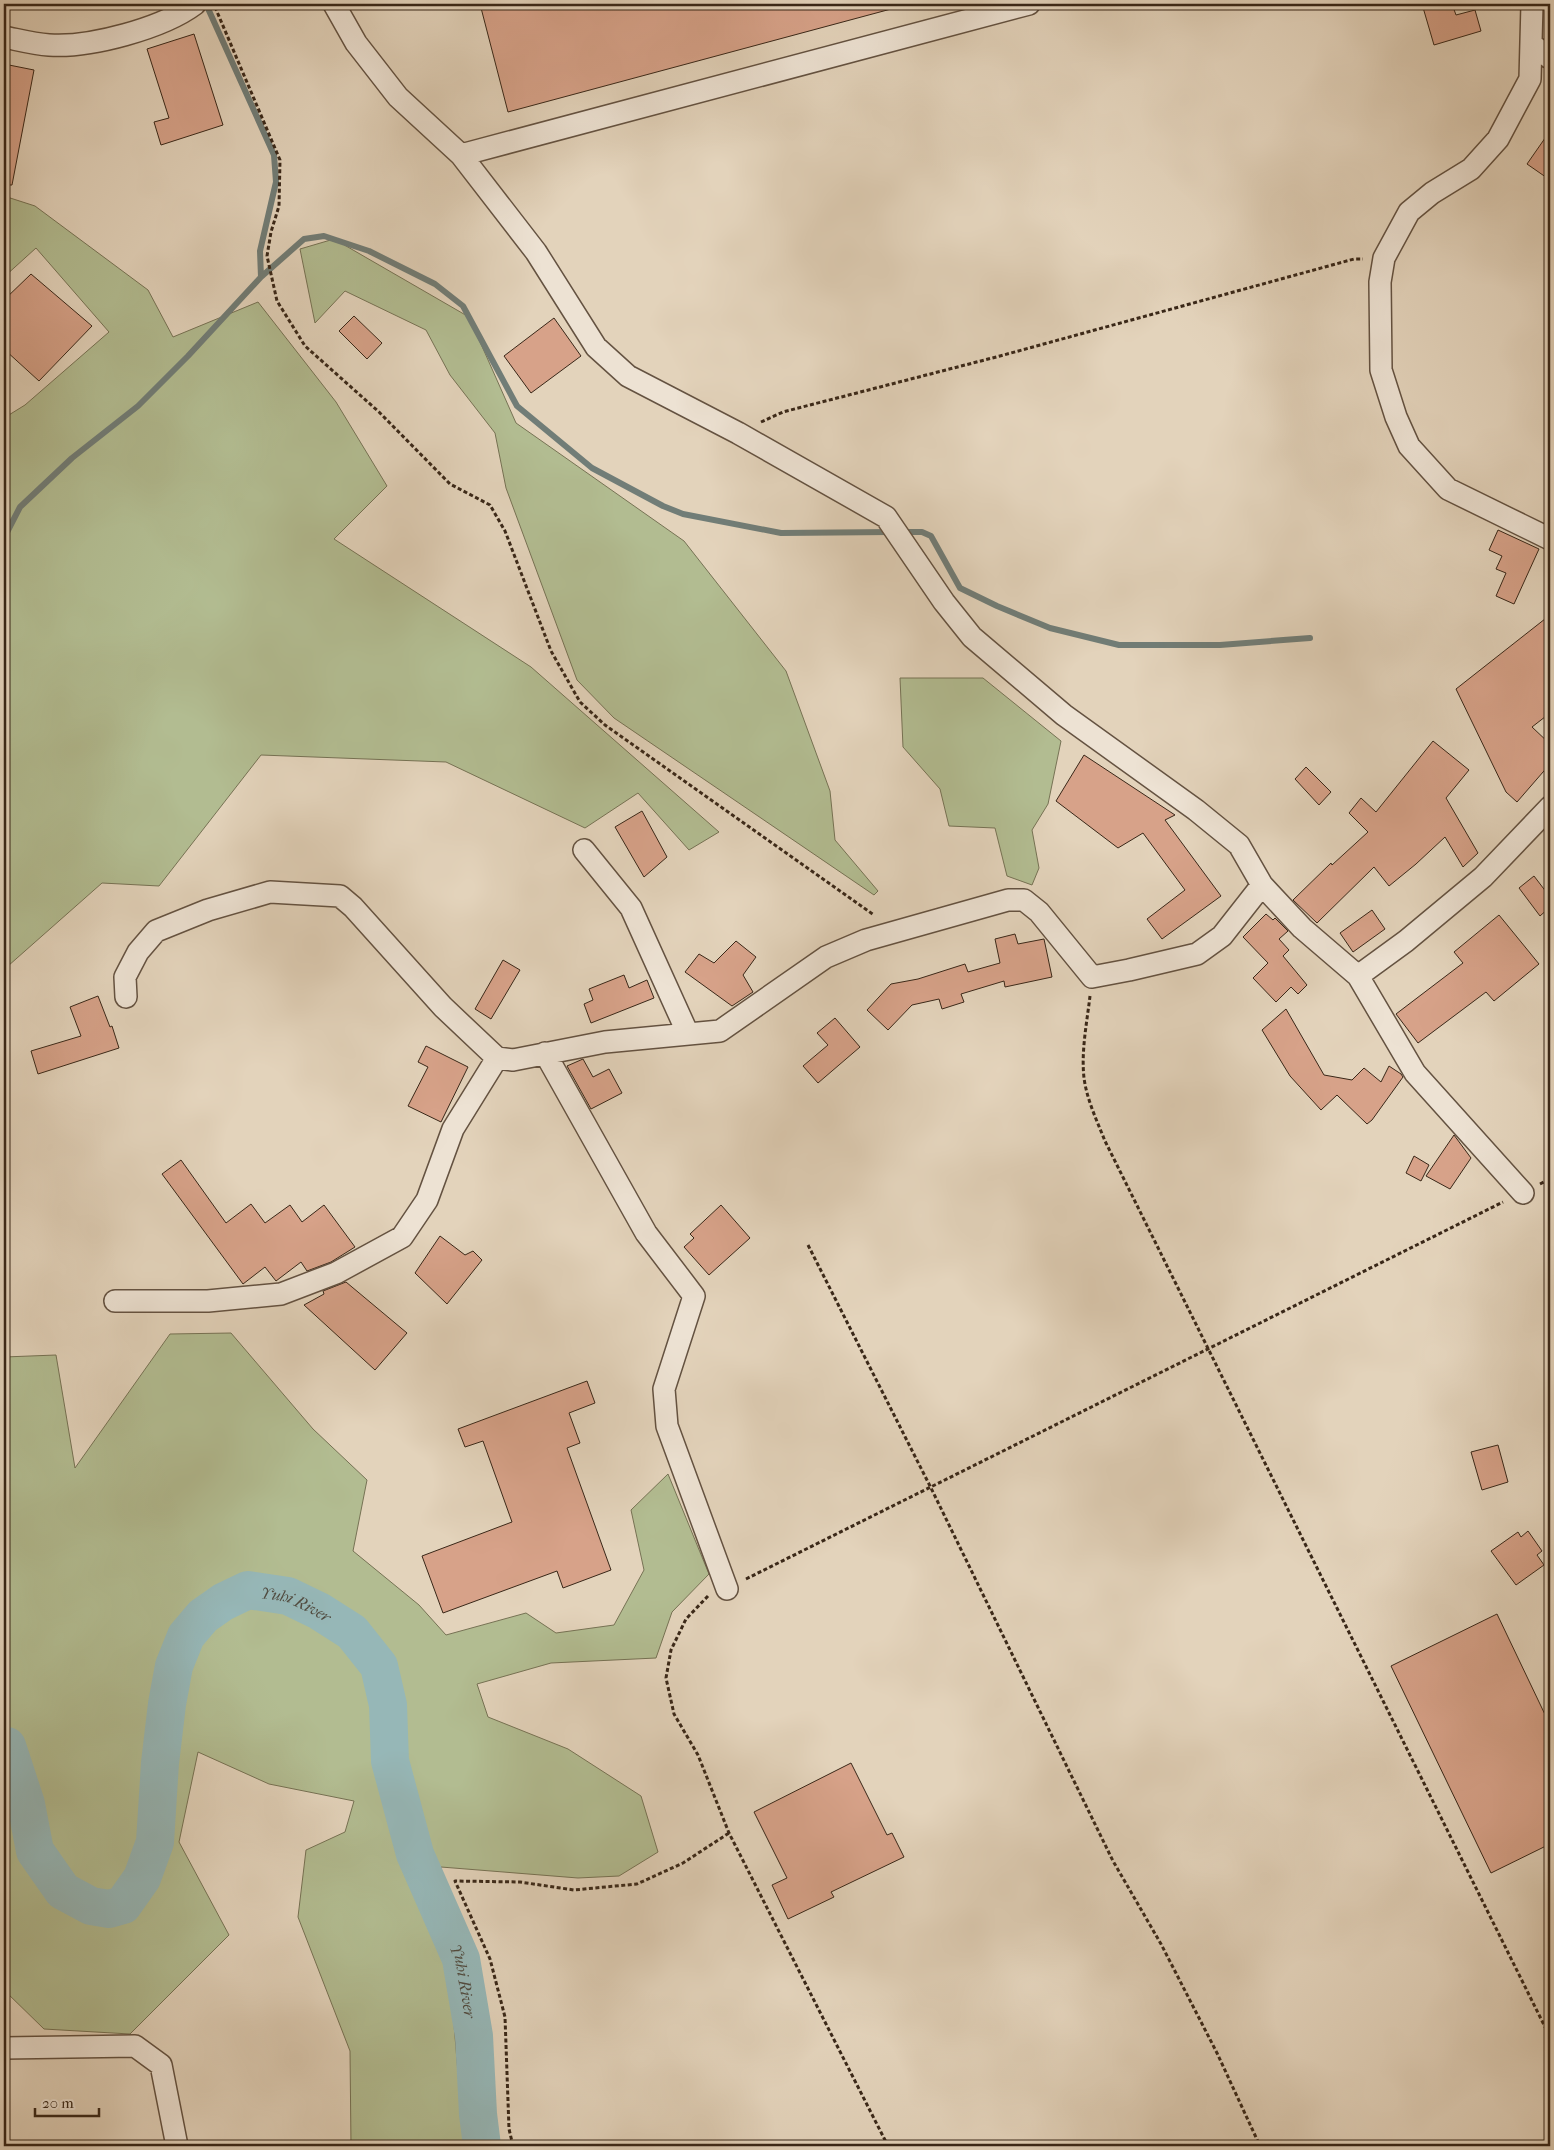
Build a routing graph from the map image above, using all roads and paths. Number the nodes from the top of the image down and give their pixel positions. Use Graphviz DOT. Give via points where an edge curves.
graph roads {
  1 [pos="195,4"];
  2 [pos="214,4"];
  3 [pos="334,4"];
  4 [pos="1029,4"];
  5 [pos="1532,4"];
  6 [pos="4,37"];
  7 [pos="1531,44"];
  8 [pos="1550,58"];
  9 [pos="461,156"];
  10 [pos="1384,258"];
  11 [pos="738,433"];
  12 [pos="1550,539"];
  13 [pos="1550,807"];
  14 [pos="584,850"];
  15 [pos="1262,885"];
  16 [pos="897,932"];
  17 [pos="1358,976"];
  18 [pos="1092,977"];
  19 [pos="126,996"];
  20 [pos="688,1034"];
  21 [pos="545,1053"];
  22 [pos="497,1058"];
  23 [pos="1550,1179"];
  24 [pos="1523,1193"];
  25 [pos="808,1245"];
  26 [pos="115,1301"];
  27 [pos="1207,1348"];
  28 [pos="931,1488"];
  29 [pos="727,1589"];
  30 [pos="729,1833"];
  31 [pos="1550,2036"];
  32 [pos="4,2048"];
  33 [pos="177,2146"];
  34 [pos="513,2146"];
  35 [pos="888,2146"];
  36 [pos="1260,2146"];
  1 -- 6 [label="street" via="164,21 118,37 50,45"];
  2 -- 16 [label="path" via="280,160 279,206 267,256 277,301 305,346 379,412 450,484 490,505 505,531 551,652 580,702 605,725"];
  3 -- 9 [label="street" via="356,43 398,97"];
  4 -- 9 [label="street"];
  5 -- 7 [label="street"];
  7 -- 8 [label="street"];
  7 -- 10 [label="street" via="1530,79 1498,139 1471,169 1432,192 1408,212"];
  9 -- 11 [label="street" via="536,252 596,347 628,376"];
  10 -- 11 [label="path" via="1354,259 783,412"];
  10 -- 12 [label="street" via="1380,282 1381,370 1409,446 1448,489"];
  11 -- 15 [label="street" via="886,518 972,637 1064,715 1239,845"];
  13 -- 17 [label="street" via="1483,877 1406,942"];
  14 -- 20 [label="street" via="631,908"];
  15 -- 17 [label="street" via="1302,928"];
  15 -- 18 [label="street" via="1222,936 1196,954"];
  16 -- 18 [label="street" via="1008,900 1024,900 1039,912"];
  16 -- 20 [label="street" via="866,940 826,957 720,1031"];
  17 -- 24 [label="street" via="1415,1073"];
  18 -- 27 [label="path" via="1083,1060 1088,1099 1116,1164"];
  19 -- 22 [label="street" via="125,977 138,952 156,931 208,910 270,892 340,896 443,1008"];
  20 -- 21 [label="street" via="605,1042"];
  21 -- 22 [label="street" via="513,1060"];
  21 -- 29 [label="street" via="646,1233 694,1296 664,1389 667,1426"];
  22 -- 26 [label="street" via="453,1129 427,1200 402,1237 336,1273 281,1294 208,1301"];
  23 -- 24 [label="path"];
  24 -- 27 [label="path"];
  25 -- 28 [label="path"];
  27 -- 28 [label="path"];
  27 -- 31 [label="path"];
  28 -- 29 [label="path"];
  28 -- 36 [label="path" via="1113,1862 1161,1944"];
  29 -- 30 [label="path" via="707,1597 686,1619 670,1650 666,1678 674,1714 698,1755"];
  30 -- 34 [label="path" via="683,1863 637,1884 574,1890 520,1882 455,1880 490,1959 505,2017 509,2129"];
  30 -- 35 [label="path"];
  32 -- 33 [label="street" via="135,2046 162,2065"];
}
